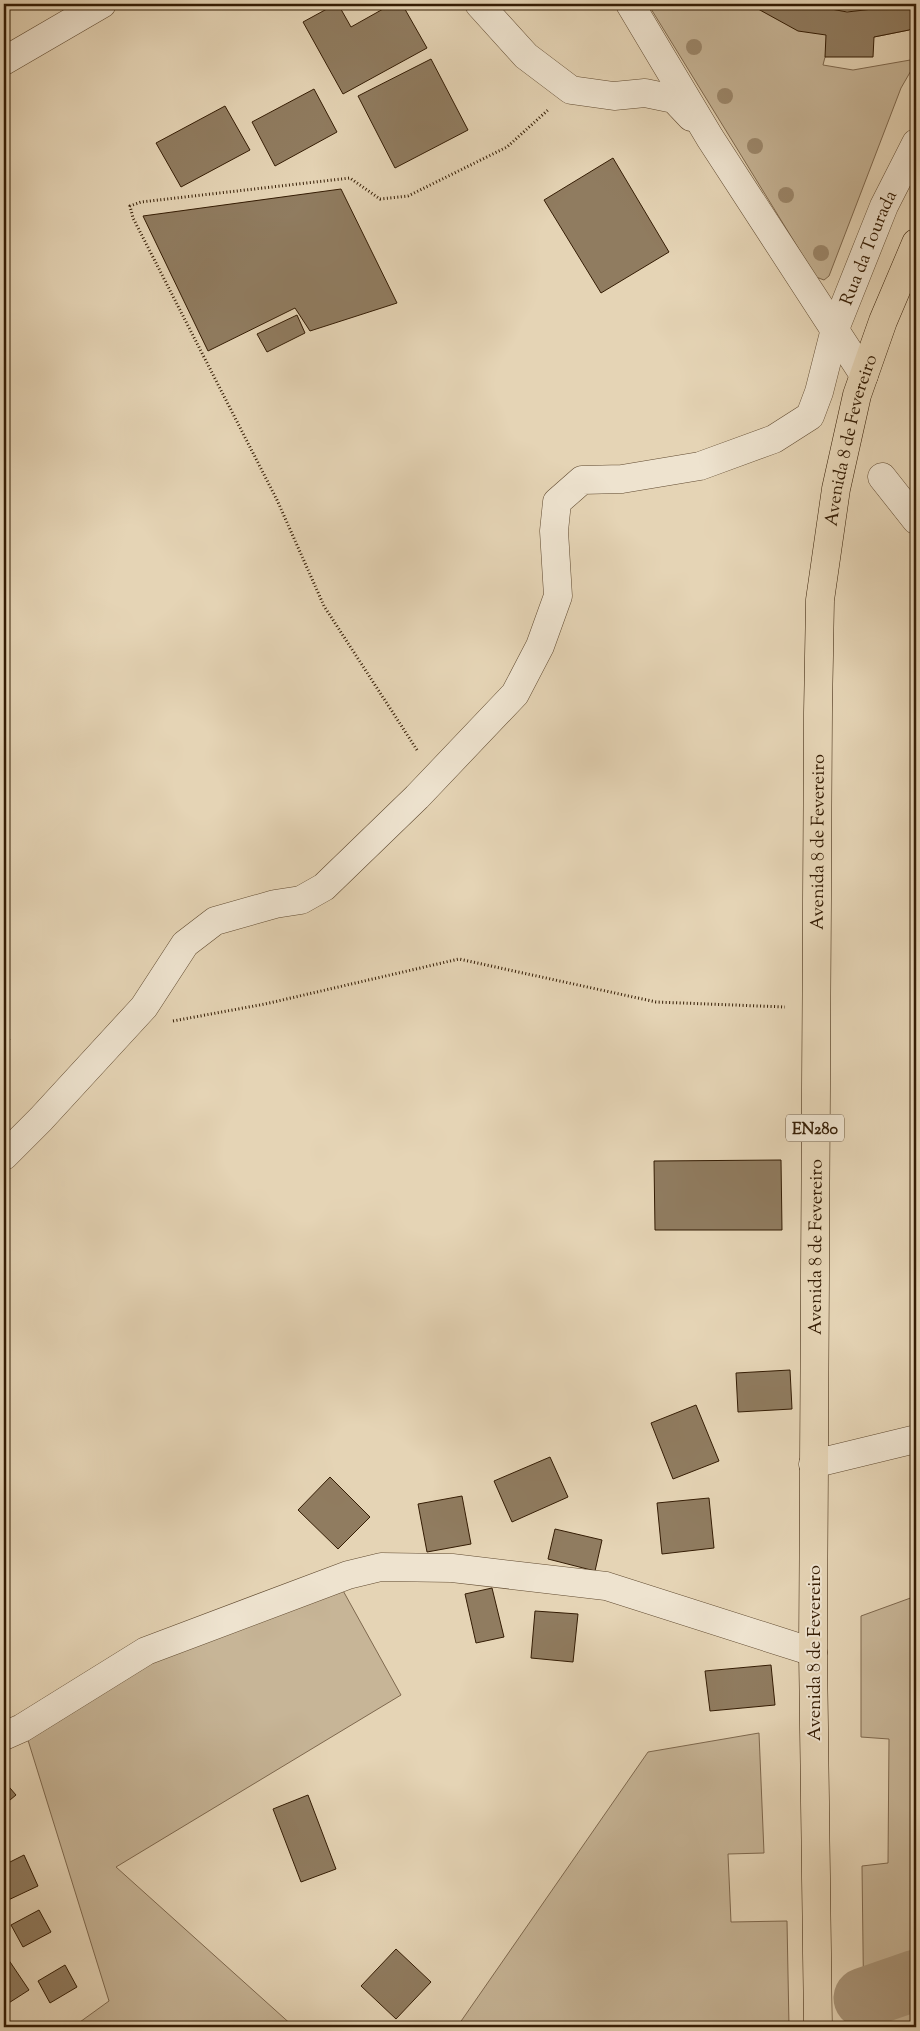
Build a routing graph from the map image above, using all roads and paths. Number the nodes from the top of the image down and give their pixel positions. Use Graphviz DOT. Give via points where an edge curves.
graph roads {
  1 [pos="102,4"];
  2 [pos="479,4"];
  3 [pos="630,4"];
  4 [pos="4,61"];
  5 [pos="571,90"];
  6 [pos="710,138"];
  7 [pos="916,142"];
  8 [pos="916,242"];
  9 [pos="835,329"];
  10 [pos="864,375"];
  11 [pos="882,477"];
  12 [pos="916,520"];
  13 [pos="435,778"];
  14 [pos="816,1008"];
  15 [pos="171,1021"];
  16 [pos="4,1156"];
  17 [pos="916,1439"];
  18 [pos="813,1464"];
  19 [pos="813,1652"];
  20 [pos="4,1736"];
  21 [pos="818,2027"];
  1 -- 4 [label="street"];
  2 -- 5 [label="street" via="526,56"];
  3 -- 6 [label="street"];
  5 -- 6 [label="street" via="614,96 645,93 674,99"];
  5 -- 13 [label="path" via="507,147 408,196 380,199 350,178 141,202 130,206 133,218 277,500 324,606"];
  6 -- 9 [label="street"];
  7 -- 9 [label="street, Rua da Tourada" via="884,206"];
  8 -- 10 [label="main road, Avenida 8 de Fevereiro / EN280"];
  9 -- 10 [label="street"];
  9 -- 13 [label="street, Rua da Tourada" via="810,416 774,439 700,466 622,479 582,480 557,502 554,531 558,596 540,646 515,694"];
  10 -- 14 [label="main road, Avenida 8 de Fevereiro / EN280" via="836,488 820,600"];
  11 -- 12 [label="street"];
  13 -- 16 [label="street, Rua da Tourada" via="324,887 301,900 215,920 185,944 144,1007"];
  14 -- 15 [label="path" via="656,1002 458,959 265,1004"];
  14 -- 18 [label="main road, Avenida 8 de Fevereiro / EN280"];
  17 -- 18 [label="street"];
  18 -- 19 [label="main road, Avenida 8 de Fevereiro / EN280"];
  19 -- 20 [label="street" via="606,1586 452,1568 381,1567 348,1575 146,1651"];
  19 -- 21 [label="main road, Avenida 8 de Fevereiro / EN280"];
}
